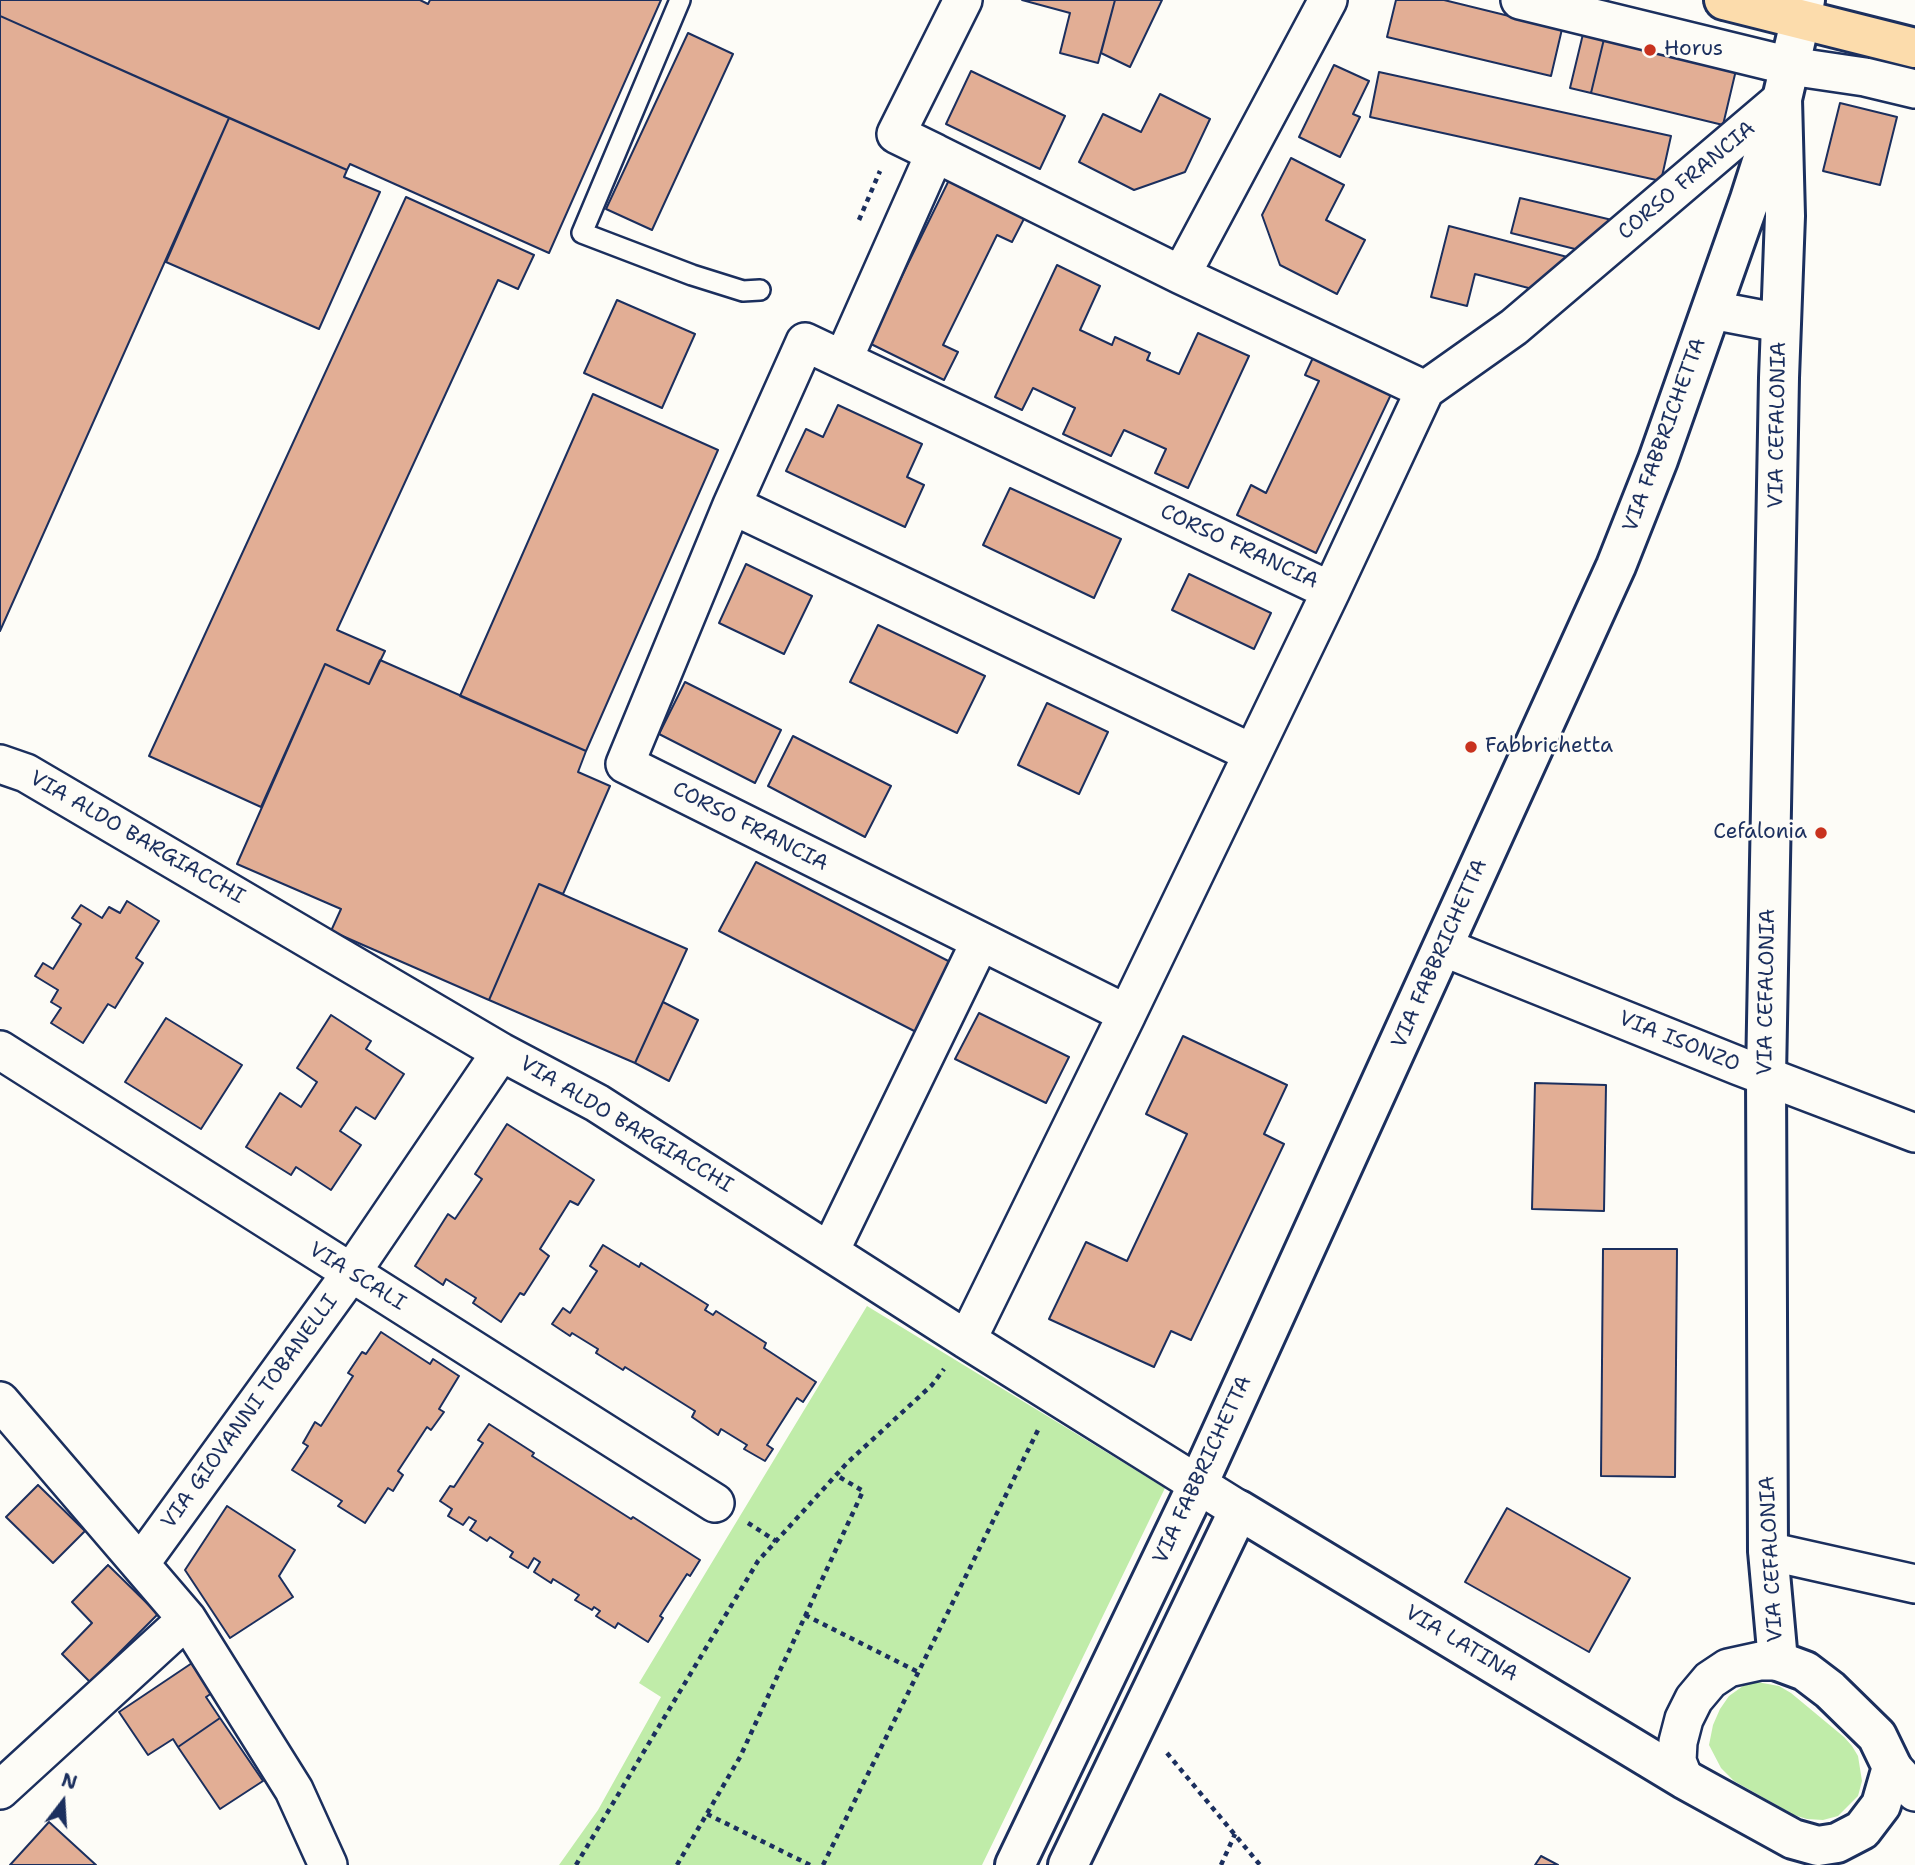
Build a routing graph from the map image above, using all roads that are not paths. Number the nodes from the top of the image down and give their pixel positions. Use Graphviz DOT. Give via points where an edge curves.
graph roads {
  1 [pos="680,0"];
  2 [pos="962,0"];
  3 [pos="1328,0"];
  4 [pos="1520,0"];
  5 [pos="1724,0"];
  6 [pos="1803,9"];
  7 [pos="1915,48"];
  8 [pos="1786,83"];
  9 [pos="1915,89"];
  10 [pos="935,153"];
  11 [pos="1181,275"];
  12 [pos="760,290"];
  13 [pos="1712,310"];
  14 [pos="1780,323"];
  15 [pos="843,360"];
  16 [pos="1424,390"];
  17 [pos="732,505"];
  18 [pos="1331,591"];
  19 [pos="1252,753"];
  20 [pos="0,764"];
  21 [pos="980,942"];
  22 [pos="1443,947"];
  23 [pos="1126,1014"];
  24 [pos="0,1050"];
  25 [pos="501,1052"];
  26 [pos="1766,1076"];
  27 [pos="1915,1133"];
  28 [pos="830,1251"];
  29 [pos="351,1273"];
  30 [pos="967,1340"];
  31 [pos="0,1401"];
  32 [pos="1198,1485"];
  33 [pos="715,1503"];
  34 [pos="1238,1510"];
  35 [pos="1768,1551"];
  36 [pos="140,1564"];
  37 [pos="1915,1584"];
  38 [pos="187,1619"];
  39 [pos="1778,1661"];
  40 [pos="7,1772"];
  41 [pos="1684,1779"];
  42 [pos="1903,1779"];
  43 [pos="1836,1854"];
  44 [pos="328,1865"];
  45 [pos="1015,1865"];
  46 [pos="1068,1865"];
  1 -- 12 [label="lane" via="582,233 692,275 743,291"];
  2 -- 10 [label="street" via="896,134"];
  3 -- 11 [label="street"];
  4 -- 8 [label="street"];
  5 -- 6 [label="main road"];
  6 -- 7 [label="main road"];
  6 -- 8 [label="street, VIA FABBRICHETTA"];
  8 -- 9 [label="street" via="1865,77"];
  8 -- 13 [label="street, VIA FABBRICHETTA"];
  8 -- 14 [label="street, VIA CEFALONIA"];
  8 -- 16 [label="street, CORSO FRANCIA" via="1514,327"];
  10 -- 11 [label="street"];
  10 -- 15 [label="street"];
  11 -- 16 [label="street"];
  13 -- 14 [label="street, VIA CEFALONIA"];
  13 -- 22 [label="street, VIA FABBRICHETTA" via="1616,566"];
  14 -- 26 [label="street, VIA CEFALONIA"];
  15 -- 17 [label="street, CORSO FRANCIA" via="805,342"];
  15 -- 18 [label="street, CORSO FRANCIA"];
  16 -- 18 [label="street, CORSO FRANCIA"];
  17 -- 19 [label="street"];
  17 -- 21 [label="street, CORSO FRANCIA" via="625,764"];
  18 -- 19 [label="street, CORSO FRANCIA"];
  19 -- 23 [label="street, CORSO FRANCIA"];
  20 -- 25 [label="street, VIA ALDO BARGIACCHI" via="26,773"];
  21 -- 23 [label="street, CORSO FRANCIA"];
  21 -- 28 [label="street"];
  22 -- 26 [label="street, VIA ISONZO"];
  22 -- 32 [label="street, VIA FABBRICHETTA"];
  23 -- 30 [label="street, CORSO FRANCIA"];
  24 -- 29 [label="street, VIA SCALI"];
  25 -- 28 [label="street, VIA ALDO BARGIACCHI" via="597,1104"];
  25 -- 29 [label="street, VIA GIOVANNI TOBANELLI"];
  26 -- 27 [label="street, VIA ISONZO"];
  26 -- 35 [label="street, VIA CEFALONIA"];
  28 -- 30 [label="street, VIA ALDO BARGIACCHI"];
  29 -- 33 [label="street, VIA SCALI"];
  29 -- 36 [label="street, VIA GIOVANNI TOBANELLI"];
  30 -- 32 [label="street, VIA ALDO BARGIACCHI"];
  31 -- 36 [label="street"];
  32 -- 34 [label="street, VIA ALDO BARGIACCHI"];
  32 -- 45 [label="street, VIA FABBRICHETTA"];
  34 -- 41 [label="street, VIA LATINA"];
  34 -- 46 [label="street"];
  35 -- 37 [label="street"];
  35 -- 39 [label="street, VIA CEFALONIA"];
  36 -- 38 [label="street"];
  38 -- 40 [label="street"];
  38 -- 44 [label="street" via="294,1790"];
  39 -- 41 [label="street" via="1728,1668 1694,1699 1678,1742 1677,1761"];
  39 -- 42 [label="street" via="1805,1671 1830,1690 1877,1736"];
  41 -- 43 [label="street" via="1793,1839"];
  42 -- 43 [label="street"];
}
